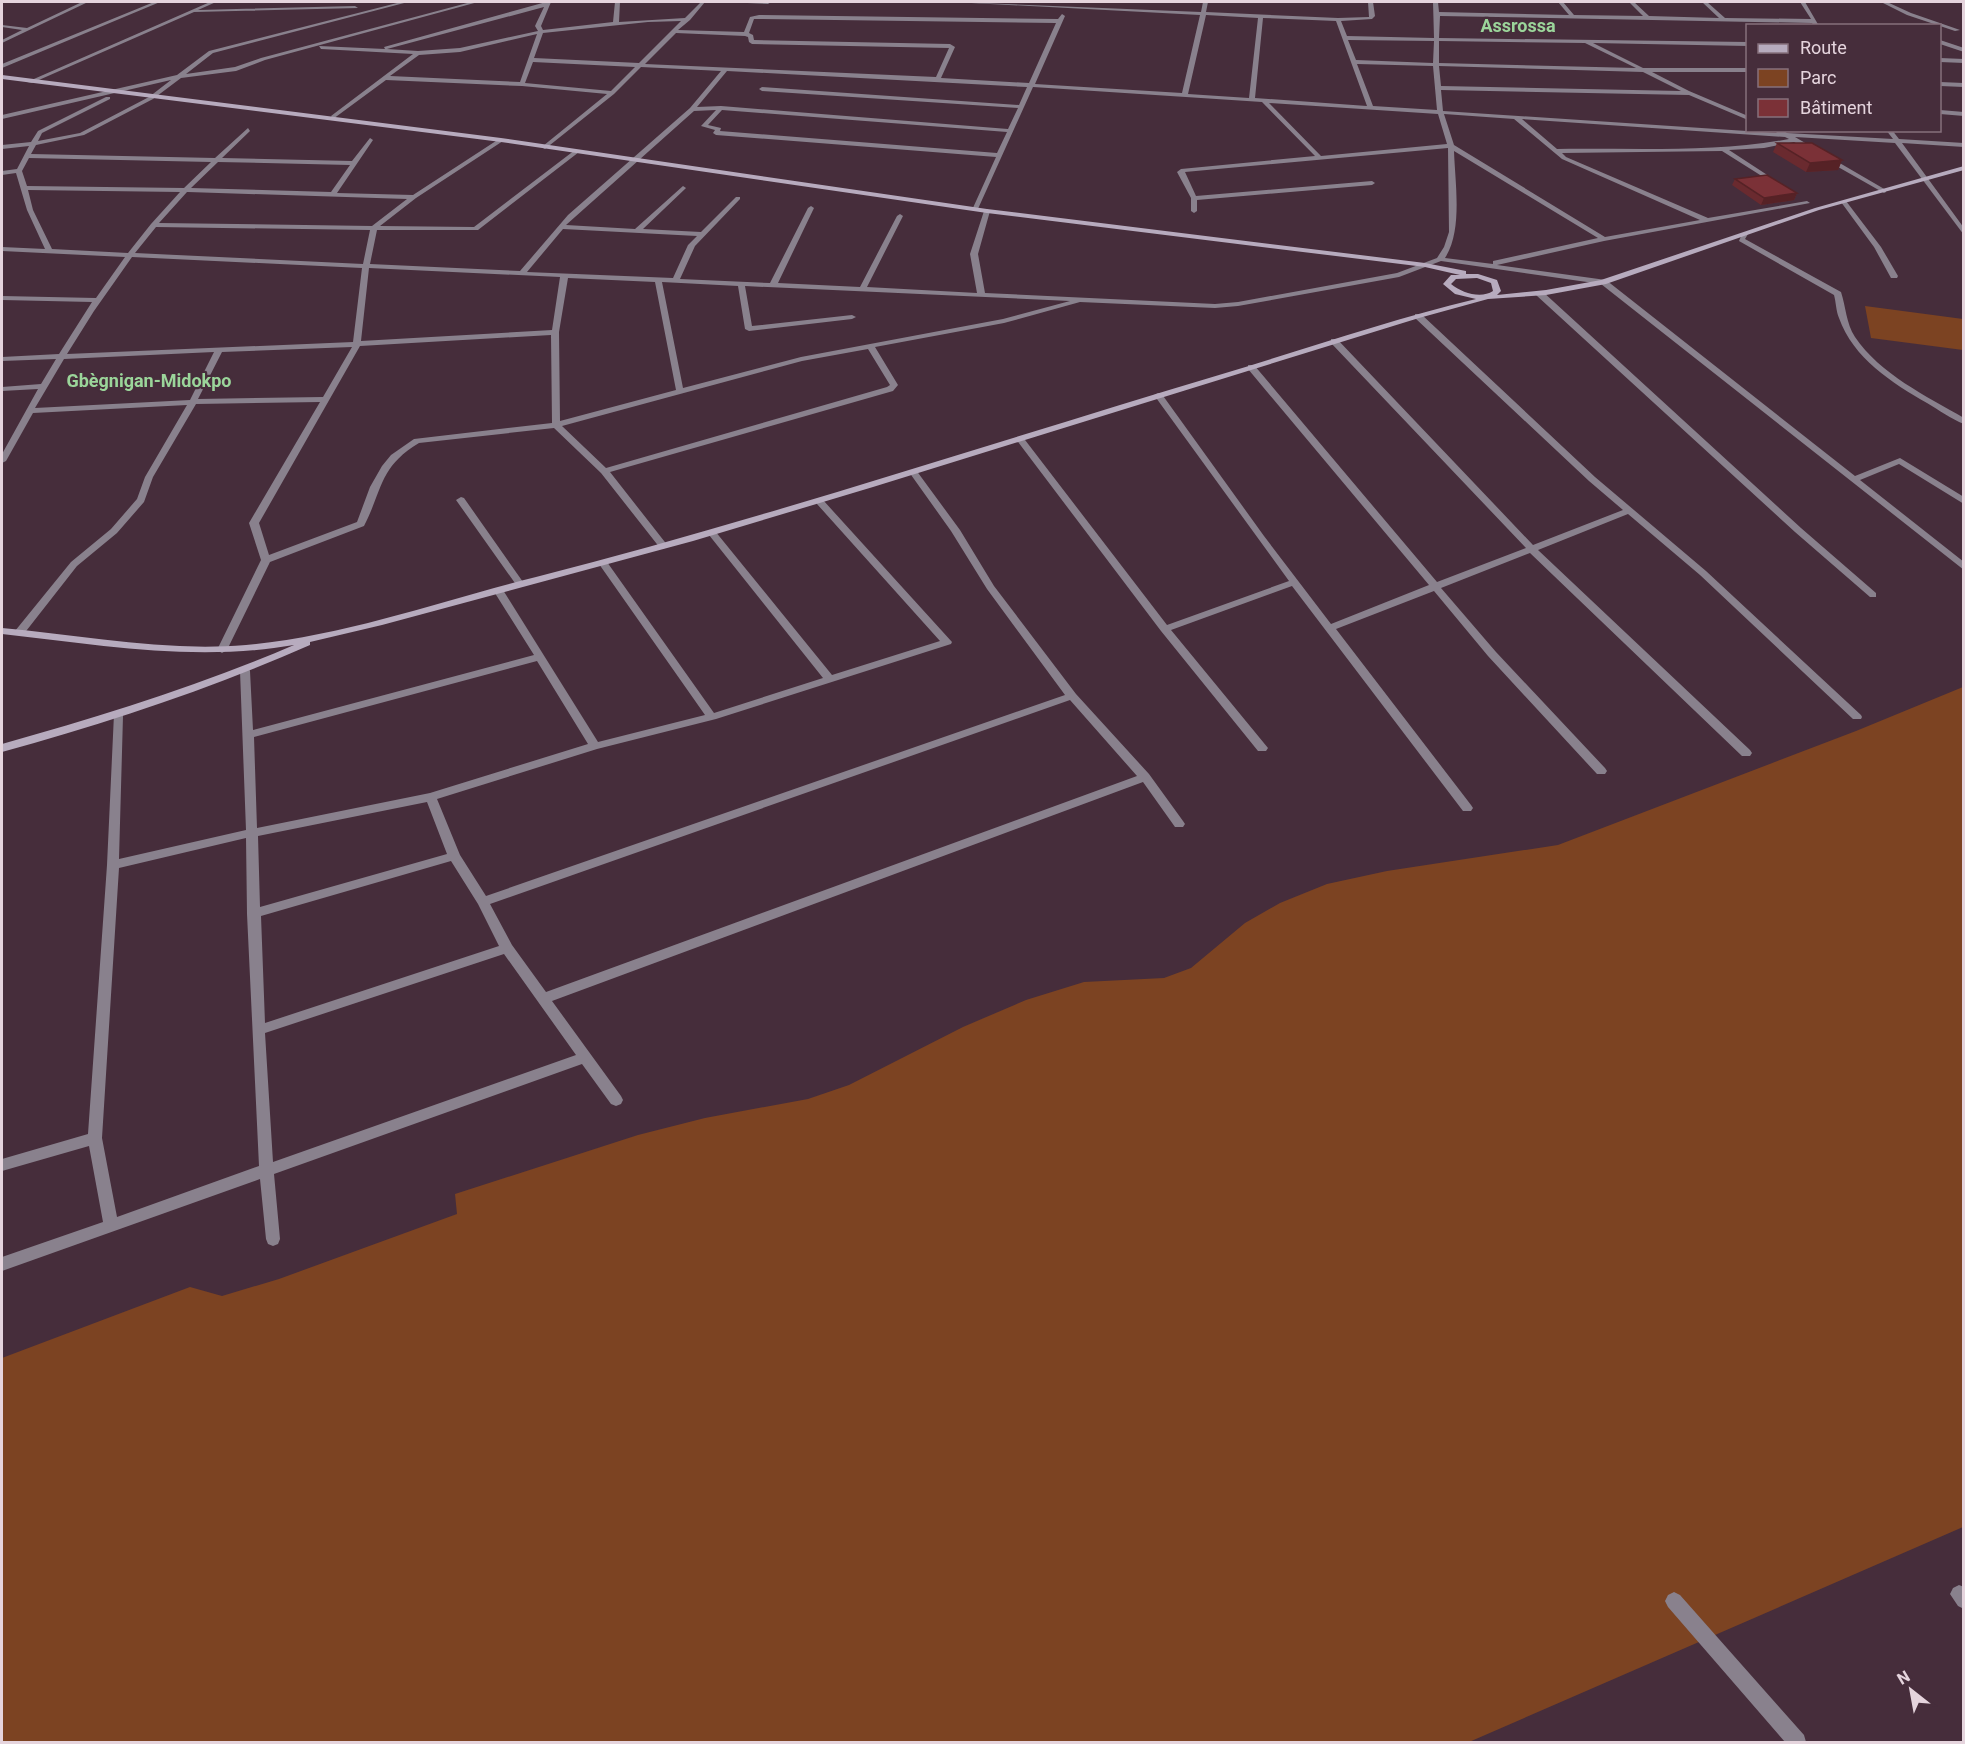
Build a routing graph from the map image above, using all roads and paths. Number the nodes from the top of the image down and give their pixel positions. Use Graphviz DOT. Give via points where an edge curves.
graph roads {
  1 [pos="85,2"];
  2 [pos="157,2"];
  3 [pos="213,2"];
  4 [pos="357,2"];
  5 [pos="405,2"];
  6 [pos="475,2"];
  7 [pos="617,2"];
  8 [pos="703,2"];
  9 [pos="729,2"];
  10 [pos="768,2"];
  11 [pos="956,2"];
  12 [pos="1005,2"];
  13 [pos="1206,2"];
  14 [pos="1371,2"];
  15 [pos="1435,2"];
  16 [pos="1561,2"];
  17 [pos="1632,2"];
  18 [pos="1705,2"];
  19 [pos="1803,2"];
  20 [pos="1884,2"];
  21 [pos="548,3"];
  22 [pos="1068,3"];
  23 [pos="342,8"];
  24 [pos="382,8"];
  25 [pos="189,12"];
  26 [pos="1205,12"];
  27 [pos="1437,14"];
  28 [pos="1261,15"];
  29 [pos="1573,17"];
  30 [pos="1648,18"];
  31 [pos="688,19"];
  32 [pos="1723,19"];
  33 [pos="1338,20"];
  34 [pos="1059,21"];
  35 [pos="1816,23"];
  36 [pos="616,24"];
  37 [pos="1941,24"];
  38 [pos="1941,24"];
  39 [pos="2,26"];
  40 [pos="26,29"];
  41 [pos="1960,30"];
  42 [pos="675,31"];
  43 [pos="541,32"];
  44 [pos="746,34"];
  45 [pos="1941,34"];
  46 [pos="1346,38"];
  47 [pos="1435,40"];
  48 [pos="2,42"];
  49 [pos="1584,42"];
  50 [pos="1941,42"];
  51 [pos="1746,44"];
  52 [pos="311,47"];
  53 [pos="379,50"];
  54 [pos="1964,50"];
  55 [pos="418,53"];
  56 [pos="1964,55"];
  57 [pos="531,60"];
  58 [pos="1941,60"];
  59 [pos="1955,60"];
  60 [pos="1964,61"];
  61 [pos="1352,62"];
  62 [pos="643,63"];
  63 [pos="1436,65"];
  64 [pos="2,66"];
  65 [pos="726,68"];
  66 [pos="1644,70"];
  67 [pos="1746,70"];
  68 [pos="2,77"];
  69 [pos="176,77"];
  70 [pos="386,78"];
  71 [pos="938,79"];
  72 [pos="30,82"];
  73 [pos="522,84"];
  74 [pos="1941,84"];
  75 [pos="1031,85"];
  76 [pos="1964,85"];
  77 [pos="1439,88"];
  78 [pos="762,89"];
  79 [pos="109,93"];
  80 [pos="117,93"];
  81 [pos="612,93"];
  82 [pos="1690,93"];
  83 [pos="1185,94"];
  84 [pos="151,98"];
  85 [pos="1252,99"];
  86 [pos="1263,99"];
  87 [pos="1022,106"];
  88 [pos="1370,107"];
  89 [pos="721,108"];
  90 [pos="692,109"];
  91 [pos="1440,111"];
  92 [pos="1941,112"];
  93 [pos="1964,114"];
  94 [pos="1514,116"];
  95 [pos="2,117"];
  96 [pos="333,117"];
  97 [pos="1746,117"];
  98 [pos="248,130"];
  99 [pos="1011,131"];
  100 [pos="1781,132"];
  101 [pos="1890,132"];
  102 [pos="1786,135"];
  103 [pos="1796,135"];
  104 [pos="370,140"];
  105 [pos="501,140"];
  106 [pos="1896,140"];
  107 [pos="33,144"];
  108 [pos="1964,145"];
  109 [pos="1451,146"];
  110 [pos="2,147"];
  111 [pos="545,147"];
  112 [pos="1723,148"];
  113 [pos="577,151"];
  114 [pos="1554,152"];
  115 [pos="1000,155"];
  116 [pos="26,156"];
  117 [pos="1319,158"];
  118 [pos="219,159"];
  119 [pos="636,161"];
  120 [pos="354,163"];
  121 [pos="1964,168"];
  122 [pos="19,171"];
  123 [pos="2,173"];
  124 [pos="1922,180"];
  125 [pos="1372,183"];
  126 [pos="1779,185"];
  127 [pos="24,188"];
  128 [pos="682,188"];
  129 [pos="188,190"];
  130 [pos="1884,191"];
  131 [pos="333,194"];
  132 [pos="414,197"];
  133 [pos="1797,197"];
  134 [pos="738,198"];
  135 [pos="1194,198"];
  136 [pos="1844,202"];
  137 [pos="1807,203"];
  138 [pos="811,208"];
  139 [pos="1817,209"];
  140 [pos="975,210"];
  141 [pos="1194,211"];
  142 [pos="987,212"];
  143 [pos="900,216"];
  144 [pos="1953,218"];
  145 [pos="1964,218"];
  146 [pos="1707,220"];
  147 [pos="153,225"];
  148 [pos="561,226"];
  149 [pos="374,227"];
  150 [pos="638,230"];
  151 [pos="1964,233"];
  152 [pos="701,234"];
  153 [pos="1745,234"];
  154 [pos="1604,239"];
  155 [pos="2,249"];
  156 [pos="49,250"];
  157 [pos="131,254"];
  158 [pos="1440,259"];
  159 [pos="1425,265"];
  160 [pos="1488,265"];
  161 [pos="366,267"];
  162 [pos="522,273"];
  163 [pos="1478,276"];
  164 [pos="1894,276"];
  165 [pos="564,277"];
  166 [pos="658,280"];
  167 [pos="675,281"];
  168 [pos="1603,282"];
  169 [pos="741,283"];
  170 [pos="773,285"];
  171 [pos="863,289"];
  172 [pos="1539,293"];
  173 [pos="981,294"];
  174 [pos="1487,297"];
  175 [pos="2,298"];
  176 [pos="1085,299"];
  177 [pos="99,300"];
  178 [pos="1418,316"];
  179 [pos="852,317"];
  180 [pos="555,332"];
  181 [pos="1334,341"];
  182 [pos="357,344"];
  183 [pos="870,345"];
  184 [pos="219,350"];
  185 [pos="64,355"];
  186 [pos="2,359"];
  187 [pos="1251,367"];
  188 [pos="45,386"];
  189 [pos="2,389"];
  190 [pos="680,392"];
  191 [pos="1158,395"];
  192 [pos="324,399"];
  193 [pos="193,402"];
  194 [pos="29,411"];
  195 [pos="1964,422"];
  196 [pos="556,425"];
  197 [pos="1019,438"];
  198 [pos="2,461"];
  199 [pos="604,471"];
  200 [pos="913,472"];
  201 [pos="1853,480"];
  202 [pos="461,500"];
  203 [pos="1964,501"];
  204 [pos="820,502"];
  205 [pos="1629,511"];
  206 [pos="712,533"];
  207 [pos="663,546"];
  208 [pos="1533,550"];
  209 [pos="266,560"];
  210 [pos="604,564"];
  211 [pos="1964,567"];
  212 [pos="1294,582"];
  213 [pos="520,584"];
  214 [pos="1435,586"];
  215 [pos="498,590"];
  216 [pos="1874,594"];
  217 [pos="1329,628"];
  218 [pos="1165,629"];
  219 [pos="2,631"];
  220 [pos="19,633"];
  221 [pos="327,634"];
  222 [pos="222,650"];
  223 [pos="540,657"];
  224 [pos="245,671"];
  225 [pos="829,679"];
  226 [pos="1072,696"];
  227 [pos="118,716"];
  228 [pos="712,717"];
  229 [pos="1857,717"];
  230 [pos="249,735"];
  231 [pos="595,746"];
  232 [pos="2,748"];
  233 [pos="1262,748"];
  234 [pos="1746,753"];
  235 [pos="1601,771"];
  236 [pos="1145,777"];
  237 [pos="431,797"];
  238 [pos="1467,808"];
  239 [pos="1179,824"];
  240 [pos="251,833"];
  241 [pos="454,856"];
  242 [pos="113,865"];
  243 [pos="483,902"];
  244 [pos="252,914"];
  245 [pos="507,948"];
  246 [pos="542,999"];
  247 [pos="259,1030"];
  248 [pos="586,1057"];
  249 [pos="616,1100"];
  250 [pos="95,1138"];
  251 [pos="2,1166"];
  252 [pos="266,1170"];
  253 [pos="111,1224"];
  254 [pos="273,1239"];
  255 [pos="2,1264"];
  256 [pos="1674,1601"];
  257 [pos="1797,1743"];
  1 -- 40 [label="street"];
  2 -- 64 [label="street"];
  3 -- 25 [label="street"];
  4 -- 23 [label="street"];
  5 -- 24 [label="street"];
  6 -- 52 [label="street"];
  7 -- 36 [label="street"];
  8 -- 31 [label="street"];
  9 -- 10 [label="street"];
  11 -- 12 [label="street"];
  12 -- 22 [label="street"];
  13 -- 26 [label="street"];
  14 -- 33 [label="street" via="1370,18"];
  15 -- 27 [label="street"];
  16 -- 29 [label="street"];
  17 -- 30 [label="street"];
  18 -- 32 [label="street"];
  19 -- 35 [label="street"];
  20 -- 37 [label="street"];
  21 -- 43 [label="street" via="538,26"];
  21 -- 53 [label="street"];
  22 -- 26 [label="street"];
  22 -- 34 [label="street"];
  23 -- 24 [label="street"];
  23 -- 25 [label="street"];
  24 -- 69 [label="street" via="211,51"];
  25 -- 72 [label="street"];
  26 -- 28 [label="street"];
  26 -- 83 [label="street"];
  27 -- 29 [label="street"];
  27 -- 47 [label="street"];
  28 -- 33 [label="street"];
  28 -- 85 [label="street"];
  29 -- 30 [label="street"];
  30 -- 32 [label="street"];
  31 -- 36 [label="street"];
  31 -- 42 [label="street"];
  32 -- 35 [label="street"];
  33 -- 46 [label="street"];
  34 -- 44 [label="street" via="759,17 752,18"];
  34 -- 75 [label="street"];
  36 -- 43 [label="street"];
  38 -- 41 [label="street"];
  39 -- 40 [label="street"];
  40 -- 48 [label="street"];
  41 -- 45 [label="street"];
  42 -- 44 [label="street"];
  42 -- 62 [label="street"];
  43 -- 55 [label="street" via="469,49"];
  43 -- 57 [label="street"];
  44 -- 71 [label="street" via="752,42 950,46"];
  46 -- 47 [label="street"];
  46 -- 61 [label="street"];
  47 -- 49 [label="street"];
  47 -- 63 [label="street"];
  49 -- 51 [label="street"];
  49 -- 66 [label="street"];
  50 -- 54 [label="street"];
  52 -- 53 [label="street"];
  52 -- 69 [label="street" via="236,69"];
  53 -- 55 [label="street"];
  55 -- 70 [label="street"];
  56 -- 59 [label="street"];
  57 -- 62 [label="street"];
  57 -- 73 [label="street"];
  58 -- 59 [label="street"];
  59 -- 60 [label="street"];
  61 -- 63 [label="street"];
  61 -- 88 [label="street"];
  62 -- 65 [label="street"];
  62 -- 81 [label="street"];
  63 -- 66 [label="street"];
  63 -- 77 [label="street"];
  65 -- 71 [label="street"];
  65 -- 90 [label="street"];
  66 -- 67 [label="street"];
  66 -- 82 [label="street"];
  68 -- 72 [label="street"];
  69 -- 79 [label="street"];
  69 -- 84 [label="street"];
  70 -- 73 [label="street"];
  70 -- 96 [label="street"];
  71 -- 75 [label="street"];
  72 -- 79 [label="street"];
  73 -- 81 [label="street"];
  74 -- 76 [label="street"];
  75 -- 83 [label="street"];
  75 -- 87 [label="street"];
  77 -- 82 [label="street"];
  77 -- 91 [label="street"];
  78 -- 87 [label="street"];
  79 -- 80 [label="street"];
  79 -- 95 [label="street"];
  80 -- 84 [label="street"];
  80 -- 107 [label="street" via="40,132"];
  81 -- 111 [label="street"];
  82 -- 97 [label="street"];
  83 -- 85 [label="street"];
  84 -- 96 [label="street"];
  84 -- 107 [label="street" via="82,134"];
  85 -- 86 [label="street"];
  86 -- 88 [label="street"];
  86 -- 117 [label="street"];
  87 -- 99 [label="street"];
  88 -- 91 [label="street"];
  89 -- 90 [label="street"];
  89 -- 99 [label="street"];
  89 -- 115 [label="street" via="704,126 719,129 716,133"];
  90 -- 119 [label="street"];
  91 -- 94 [label="street"];
  91 -- 109 [label="street"];
  92 -- 93 [label="street"];
  94 -- 102 [label="street"];
  94 -- 114 [label="street"];
  96 -- 105 [label="street"];
  98 -- 118 [label="street"];
  99 -- 115 [label="street"];
  100 -- 102 [label="street"];
  101 -- 106 [label="street"];
  102 -- 103 [label="street"];
  103 -- 106 [label="street"];
  103 -- 112 [label="street" via="1764,146"];
  103 -- 130 [label="street"];
  104 -- 120 [label="street"];
  105 -- 111 [label="street"];
  105 -- 132 [label="street"];
  106 -- 108 [label="street"];
  106 -- 124 [label="street"];
  107 -- 110 [label="street"];
  107 -- 116 [label="street"];
  109 -- 117 [label="street"];
  109 -- 154 [label="street"];
  109 -- 158 [label="street" via="1452,232"];
  111 -- 113 [label="street"];
  112 -- 114 [label="street"];
  112 -- 126 [label="street"];
  113 -- 119 [label="street"];
  113 -- 149 [label="street" via="476,229"];
  114 -- 146 [label="street"];
  115 -- 140 [label="street"];
  116 -- 118 [label="street"];
  116 -- 122 [label="street"];
  117 -- 135 [label="street" via="1182,170"];
  118 -- 120 [label="street"];
  118 -- 129 [label="street"];
  119 -- 140 [label="street"];
  119 -- 148 [label="street"];
  120 -- 131 [label="street"];
  121 -- 124 [label="street"];
  122 -- 123 [label="street"];
  122 -- 127 [label="street"];
  124 -- 130 [label="street"];
  124 -- 144 [label="street"];
  125 -- 135 [label="street"];
  127 -- 129 [label="street"];
  127 -- 156 [label="street"];
  128 -- 150 [label="street"];
  129 -- 131 [label="street"];
  129 -- 147 [label="street"];
  130 -- 136 [label="street"];
  131 -- 132 [label="street"];
  132 -- 149 [label="street"];
  133 -- 137 [label="street"];
  134 -- 152 [label="street"];
  135 -- 141 [label="street"];
  136 -- 139 [label="street"];
  136 -- 164 [label="street"];
  137 -- 139 [label="street"];
  137 -- 146 [label="street"];
  138 -- 170 [label="street"];
  139 -- 153 [label="street"];
  140 -- 142 [label="street"];
  142 -- 159 [label="street"];
  142 -- 173 [label="street" via="974,254"];
  143 -- 171 [label="street"];
  144 -- 145 [label="street"];
  144 -- 151 [label="street"];
  146 -- 154 [label="street"];
  147 -- 149 [label="street"];
  147 -- 157 [label="street"];
  148 -- 150 [label="street"];
  148 -- 162 [label="street"];
  149 -- 161 [label="street"];
  150 -- 152 [label="street"];
  152 -- 167 [label="street"];
  153 -- 168 [label="street"];
  153 -- 195 [label="street" via="1742,240 1838,294 1842,324 1865,357"];
  154 -- 160 [label="street"];
  155 -- 156 [label="street"];
  156 -- 157 [label="street"];
  157 -- 161 [label="street"];
  157 -- 177 [label="street"];
  158 -- 159 [label="street"];
  158 -- 160 [label="street"];
  159 -- 163 [label="street"];
  159 -- 176 [label="street" via="1399,275 1227,305"];
  160 -- 168 [label="street"];
  161 -- 162 [label="street"];
  161 -- 182 [label="street"];
  162 -- 165 [label="street"];
  163 -- 174 [label="street" via="1497,285 1497,291"];
  163 -- 174 [label="street" via="1454,277 1447,284 1461,294"];
  165 -- 166 [label="street"];
  165 -- 180 [label="street"];
  166 -- 167 [label="street"];
  166 -- 190 [label="street"];
  167 -- 169 [label="street"];
  168 -- 172 [label="street"];
  168 -- 201 [label="street"];
  169 -- 170 [label="street"];
  169 -- 179 [label="street" via="749,329"];
  170 -- 171 [label="street"];
  171 -- 173 [label="street"];
  172 -- 174 [label="street"];
  172 -- 216 [label="street" via="1798,530"];
  173 -- 176 [label="street"];
  174 -- 178 [label="street"];
  175 -- 177 [label="street"];
  176 -- 183 [label="street" via="1004,321"];
  177 -- 185 [label="street"];
  178 -- 181 [label="street"];
  178 -- 205 [label="street"];
  180 -- 182 [label="street"];
  180 -- 196 [label="street"];
  181 -- 187 [label="street"];
  181 -- 208 [label="street"];
  182 -- 184 [label="street"];
  182 -- 192 [label="street"];
  183 -- 190 [label="street"];
  183 -- 199 [label="street" via="894,385 890,390"];
  184 -- 185 [label="street"];
  184 -- 193 [label="street"];
  185 -- 186 [label="street"];
  185 -- 188 [label="street"];
  187 -- 191 [label="street"];
  187 -- 214 [label="street"];
  188 -- 189 [label="street"];
  188 -- 194 [label="street"];
  190 -- 196 [label="street"];
  191 -- 197 [label="street"];
  191 -- 212 [label="street"];
  192 -- 193 [label="street"];
  192 -- 209 [label="street" via="254,523"];
  193 -- 194 [label="street"];
  193 -- 220 [label="street" via="149,477 141,500 114,531 74,564"];
  194 -- 198 [label="street"];
  196 -- 199 [label="street"];
  196 -- 209 [label="street" via="417,441 399,450 379,475 361,524"];
  197 -- 200 [label="street"];
  197 -- 218 [label="street"];
  199 -- 207 [label="street"];
  200 -- 204 [label="street"];
  200 -- 226 [label="street" via="990,587"];
  201 -- 203 [label="street" via="1900,461"];
  201 -- 211 [label="street"];
  202 -- 213 [label="street"];
  204 -- 206 [label="street"];
  204 -- 225 [label="street" via="947,642"];
  205 -- 208 [label="street"];
  205 -- 229 [label="street"];
  206 -- 207 [label="street"];
  206 -- 225 [label="street"];
  207 -- 210 [label="street"];
  208 -- 214 [label="street"];
  208 -- 234 [label="street"];
  209 -- 222 [label="street"];
  210 -- 213 [label="street"];
  210 -- 228 [label="street"];
  212 -- 217 [label="street"];
  212 -- 218 [label="street"];
  213 -- 215 [label="street"];
  214 -- 217 [label="street"];
  214 -- 235 [label="street"];
  215 -- 221 [label="street"];
  215 -- 223 [label="street"];
  217 -- 238 [label="street"];
  218 -- 233 [label="street"];
  219 -- 220 [label="street"];
  220 -- 222 [label="street" via="117,647"];
  221 -- 222 [label="street"];
  221 -- 224 [label="street"];
  223 -- 230 [label="street"];
  223 -- 231 [label="street"];
  224 -- 227 [label="street"];
  224 -- 230 [label="street"];
  225 -- 228 [label="street"];
  226 -- 236 [label="street"];
  226 -- 243 [label="street"];
  227 -- 232 [label="street"];
  227 -- 242 [label="street"];
  228 -- 231 [label="street"];
  230 -- 240 [label="street"];
  231 -- 237 [label="street"];
  236 -- 239 [label="street"];
  236 -- 246 [label="street"];
  237 -- 240 [label="street"];
  237 -- 241 [label="street"];
  240 -- 242 [label="street"];
  240 -- 244 [label="street"];
  241 -- 243 [label="street"];
  241 -- 244 [label="street"];
  242 -- 250 [label="street"];
  243 -- 245 [label="street"];
  244 -- 247 [label="street"];
  245 -- 246 [label="street"];
  245 -- 247 [label="street"];
  246 -- 248 [label="street"];
  247 -- 252 [label="street"];
  248 -- 249 [label="street"];
  248 -- 252 [label="street"];
  250 -- 251 [label="street"];
  250 -- 253 [label="street"];
  252 -- 253 [label="street"];
  252 -- 254 [label="street"];
  253 -- 255 [label="street"];
  256 -- 257 [label="street"];
}
